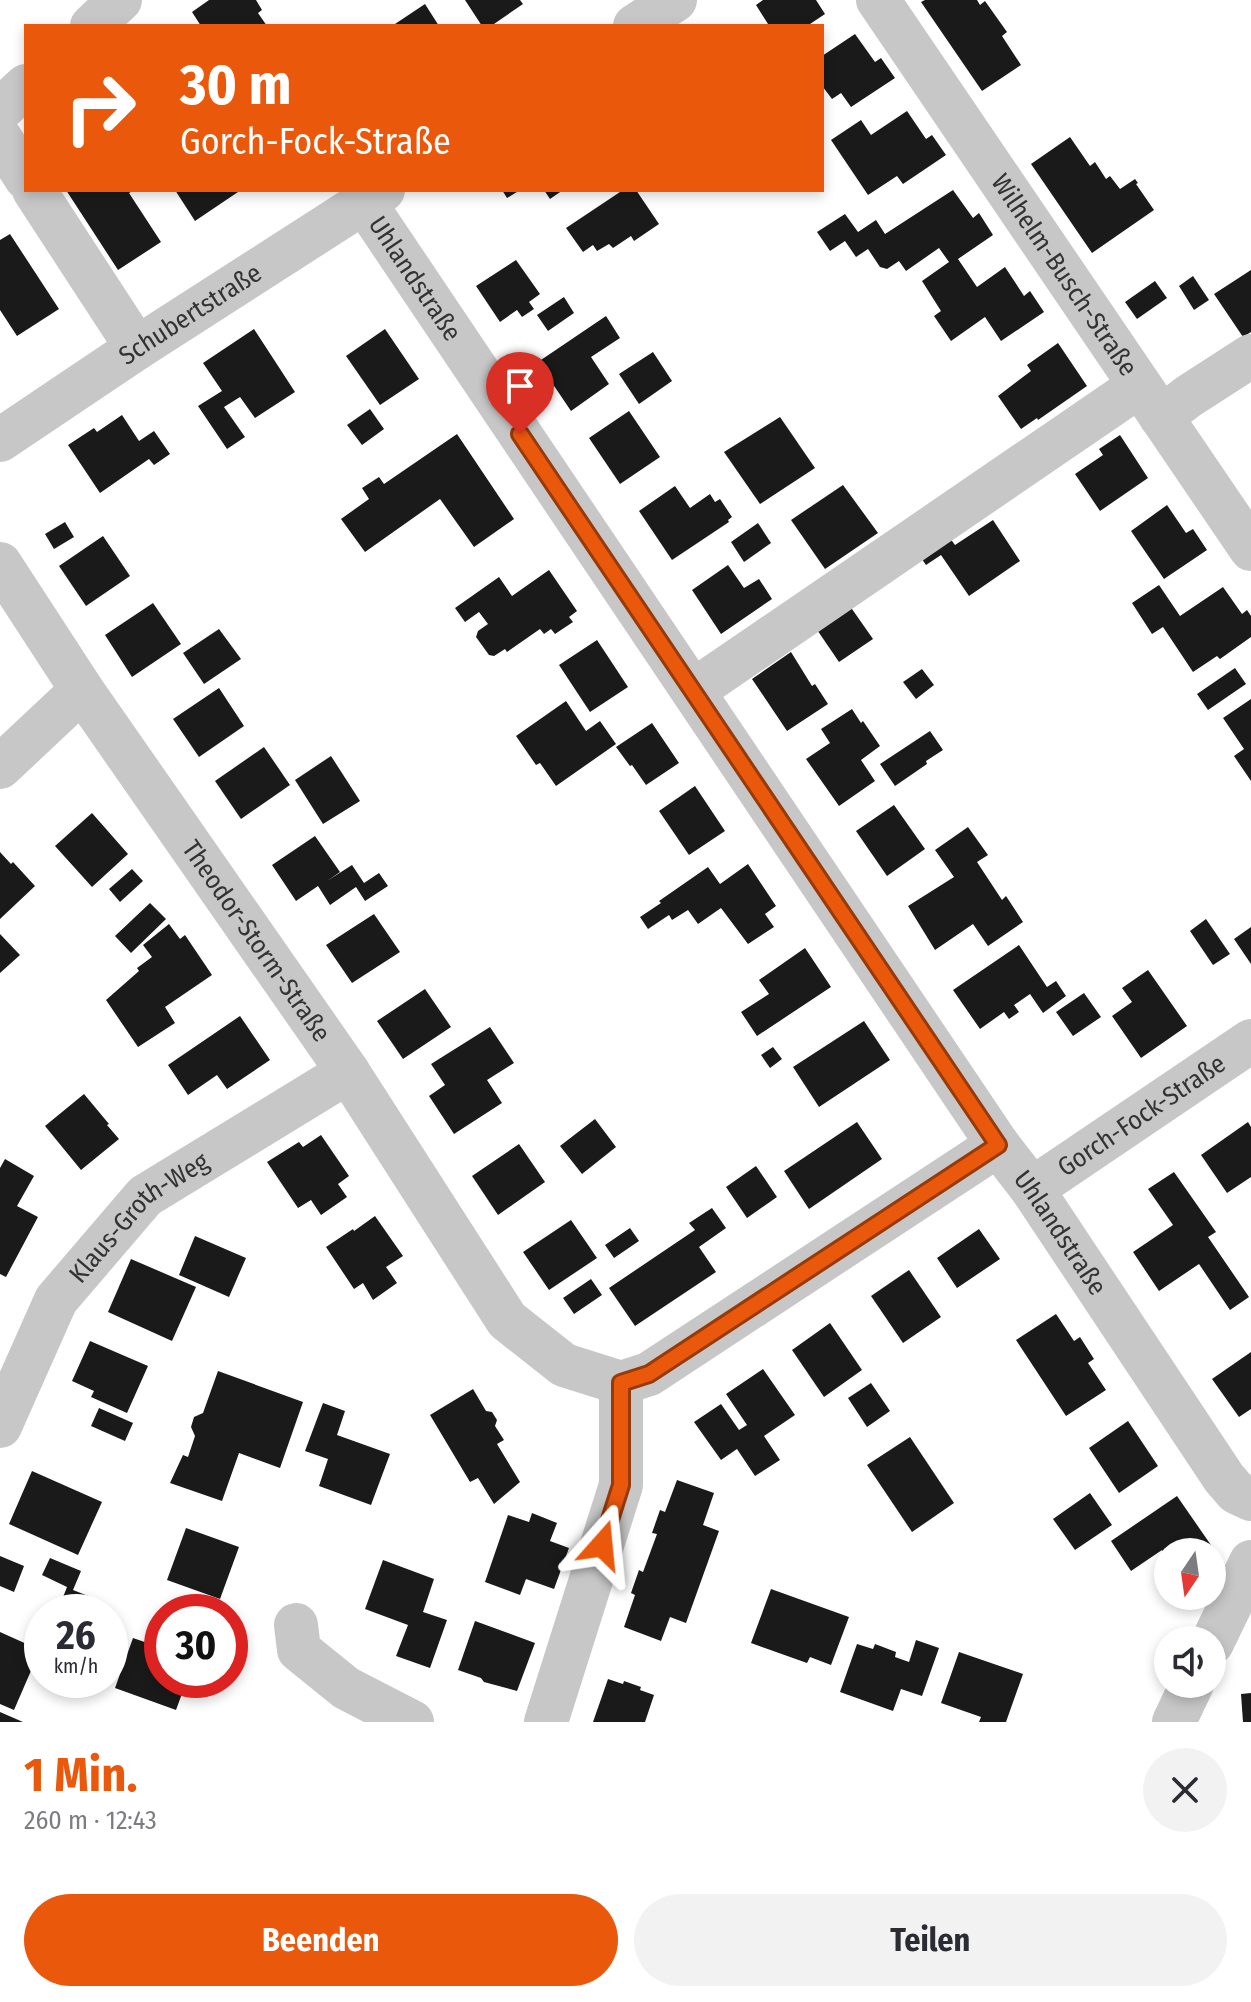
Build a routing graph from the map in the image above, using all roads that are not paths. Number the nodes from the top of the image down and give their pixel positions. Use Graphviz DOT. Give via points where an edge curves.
graph roads {
  1 [pos="120,0"];
  2 [pos="675,0"];
  3 [pos="878,0"];
  4 [pos="94,24"];
  5 [pos="638,24"];
  6 [pos="24,88"];
  7 [pos="0,110"];
  8 [pos="0,138"];
  9 [pos="24,175"];
  10 [pos="35,192"];
  11 [pos="374,196"];
  12 [pos="137,348"];
  13 [pos="1251,356"];
  14 [pos="1150,402"];
  15 [pos="0,440"];
  16 [pos="1251,549"];
  17 [pos="0,564"];
  18 [pos="82,690"];
  19 [pos="693,691"];
  20 [pos="0,767"];
  21 [pos="1251,1041"];
  22 [pos="348,1072"];
  23 [pos="998,1145"];
  24 [pos="1032,1189"];
  25 [pos="621,1383"];
  26 [pos="0,1426"];
  27 [pos="1251,1499"];
  28 [pos="1251,1562"];
  29 [pos="296,1625"];
  30 [pos="1220,1626"];
  31 [pos="1185,1698"];
  32 [pos="412,1722"];
  33 [pos="546,1722"];
  34 [pos="1174,1722"];
  1 -- 4 [label="street"];
  2 -- 5 [label="street"];
  3 -- 14 [label="street, Wilhelm-Busch-Straße"];
  6 -- 7 [label="street"];
  8 -- 9 [label="street"];
  10 -- 12 [label="street"];
  11 -- 12 [label="street, Schubertstraße"];
  11 -- 19 [label="street, Uhlandstraße"];
  12 -- 15 [label="street, Schubertstraße"];
  13 -- 14 [label="street" via="1189,396"];
  14 -- 16 [label="street, Wilhelm-Busch-Straße"];
  14 -- 19 [label="street"];
  17 -- 18 [label="street, Theodor-Storm-Straße"];
  18 -- 20 [label="street"];
  18 -- 22 [label="street, Theodor-Storm-Straße"];
  19 -- 23 [label="street, Uhlandstraße"];
  21 -- 24 [label="street, Gorch-Fock-Straße"];
  22 -- 25 [label="street, Theodor-Storm-Straße" via="507,1320 564,1365"];
  22 -- 26 [label="street, Klaus-Groth-Weg" via="145,1196 56,1300"];
  23 -- 24 [label="street, Uhlandstraße"];
  23 -- 25 [label="street" via="649,1374"];
  24 -- 27 [label="street, Uhlandstraße" via="1224,1478"];
  25 -- 33 [label="street" via="621,1485"];
  28 -- 30 [label="street"];
  29 -- 32 [label="street" via="299,1650 346,1688"];
  31 -- 34 [label="street"];
}
